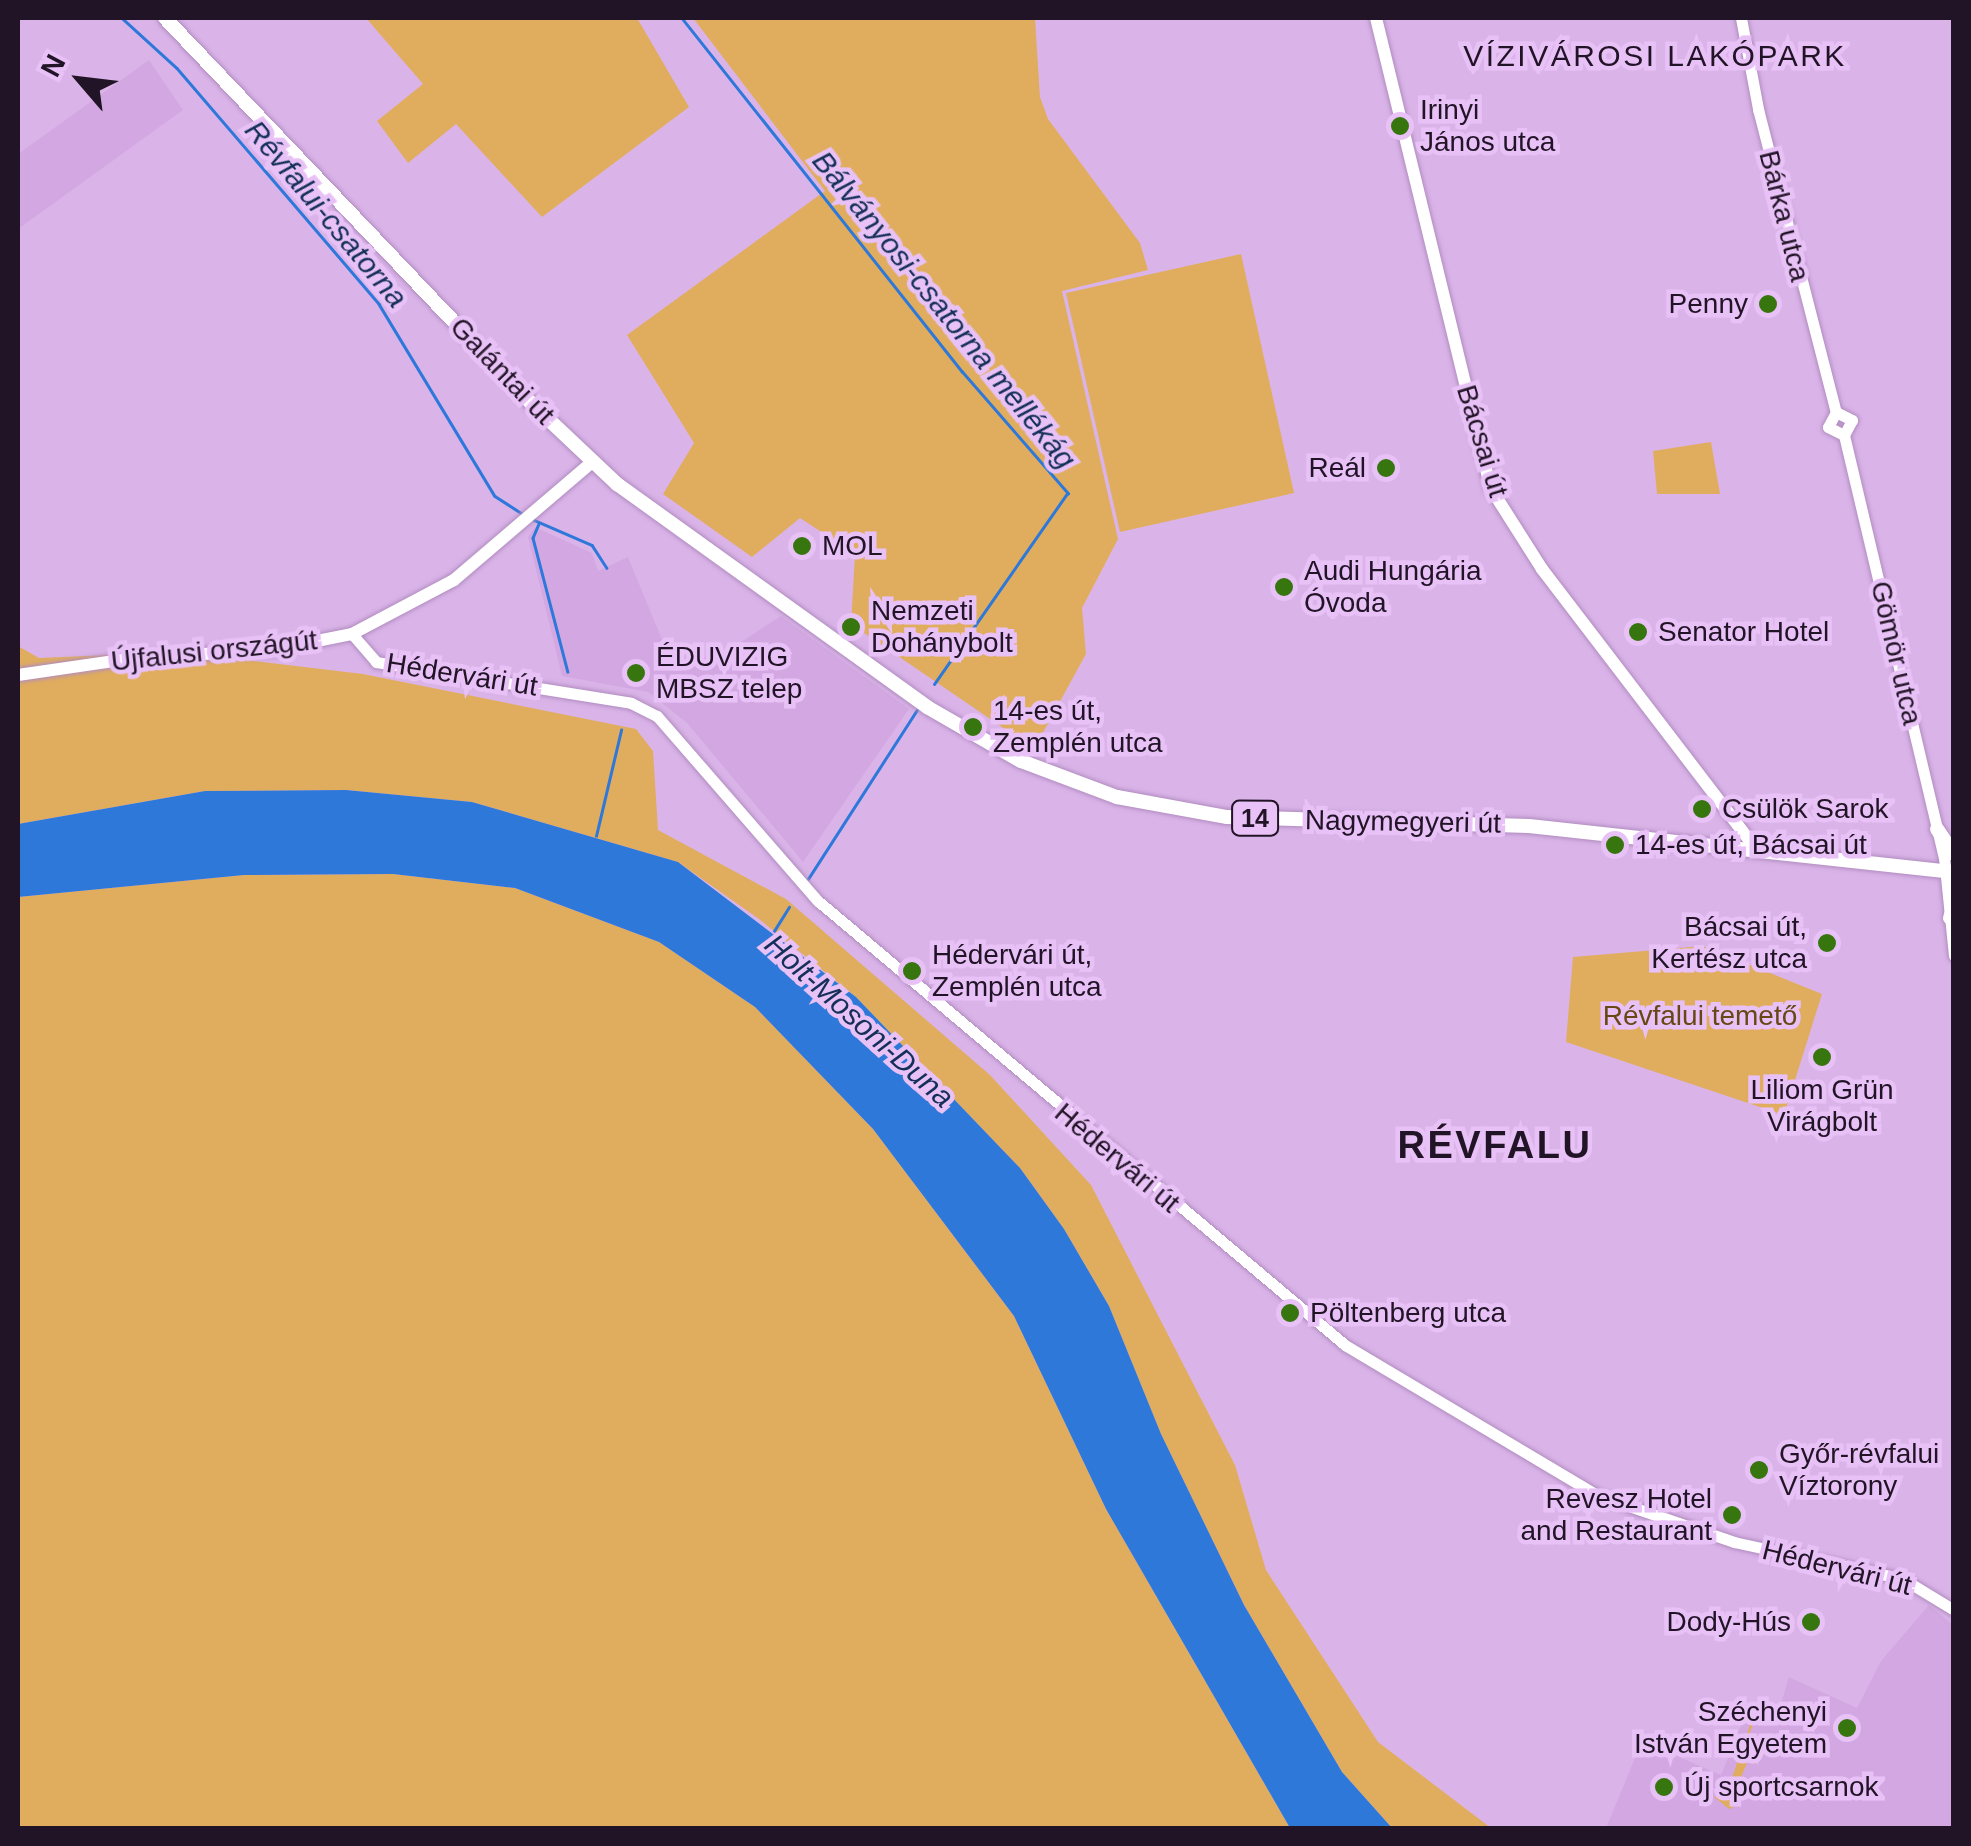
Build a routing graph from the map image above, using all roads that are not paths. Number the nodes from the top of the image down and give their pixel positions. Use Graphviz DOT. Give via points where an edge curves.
graph roads {
  1 [pos="165,18"];
  2 [pos="1376,18"];
  3 [pos="1741,18"];
  4 [pos="1844,436"];
  5 [pos="592,462"];
  6 [pos="352,634"];
  7 [pos="18,675"];
  8 [pos="1937,828"];
  9 [pos="1757,850"];
  10 [pos="1954,854"];
  11 [pos="1950,872"];
  12 [pos="1952,911"];
  13 [pos="1954,955"];
  14 [pos="1954,1610"];
  1 -- 5 [label="main road, Galántai út / 14"];
  2 -- 9 [label="main road, Bácsai út" via="1490,488 1643,706"];
  3 -- 4 [label="street, Bárka utca" via="1836,412 1852,420"];
  4 -- 8 [label="street, Gömör utca"];
  5 -- 6 [label="main road, Újfalusi országút" via="427,600"];
  5 -- 9 [label="main road, Nagymegyeri út / 14" via="927,708 1021,761 1087,788 1226,817 1483,823"];
  6 -- 7 [label="main road, Újfalusi országút" via="272,650 134,658"];
  6 -- 14 [label="street, Hédervári út" via="376,662 630,703 657,716 818,901 1345,1345 1617,1503 1734,1542 1899,1578"];
  8 -- 10 [label="main road"];
  8 -- 11 [label="street, Gömör utca"];
  9 -- 11 [label="main road, Nagymegyeri út / 14"];
  11 -- 12 [label="street, Gömör utca"];
  12 -- 13 [label="street, Gömör utca"];
}
